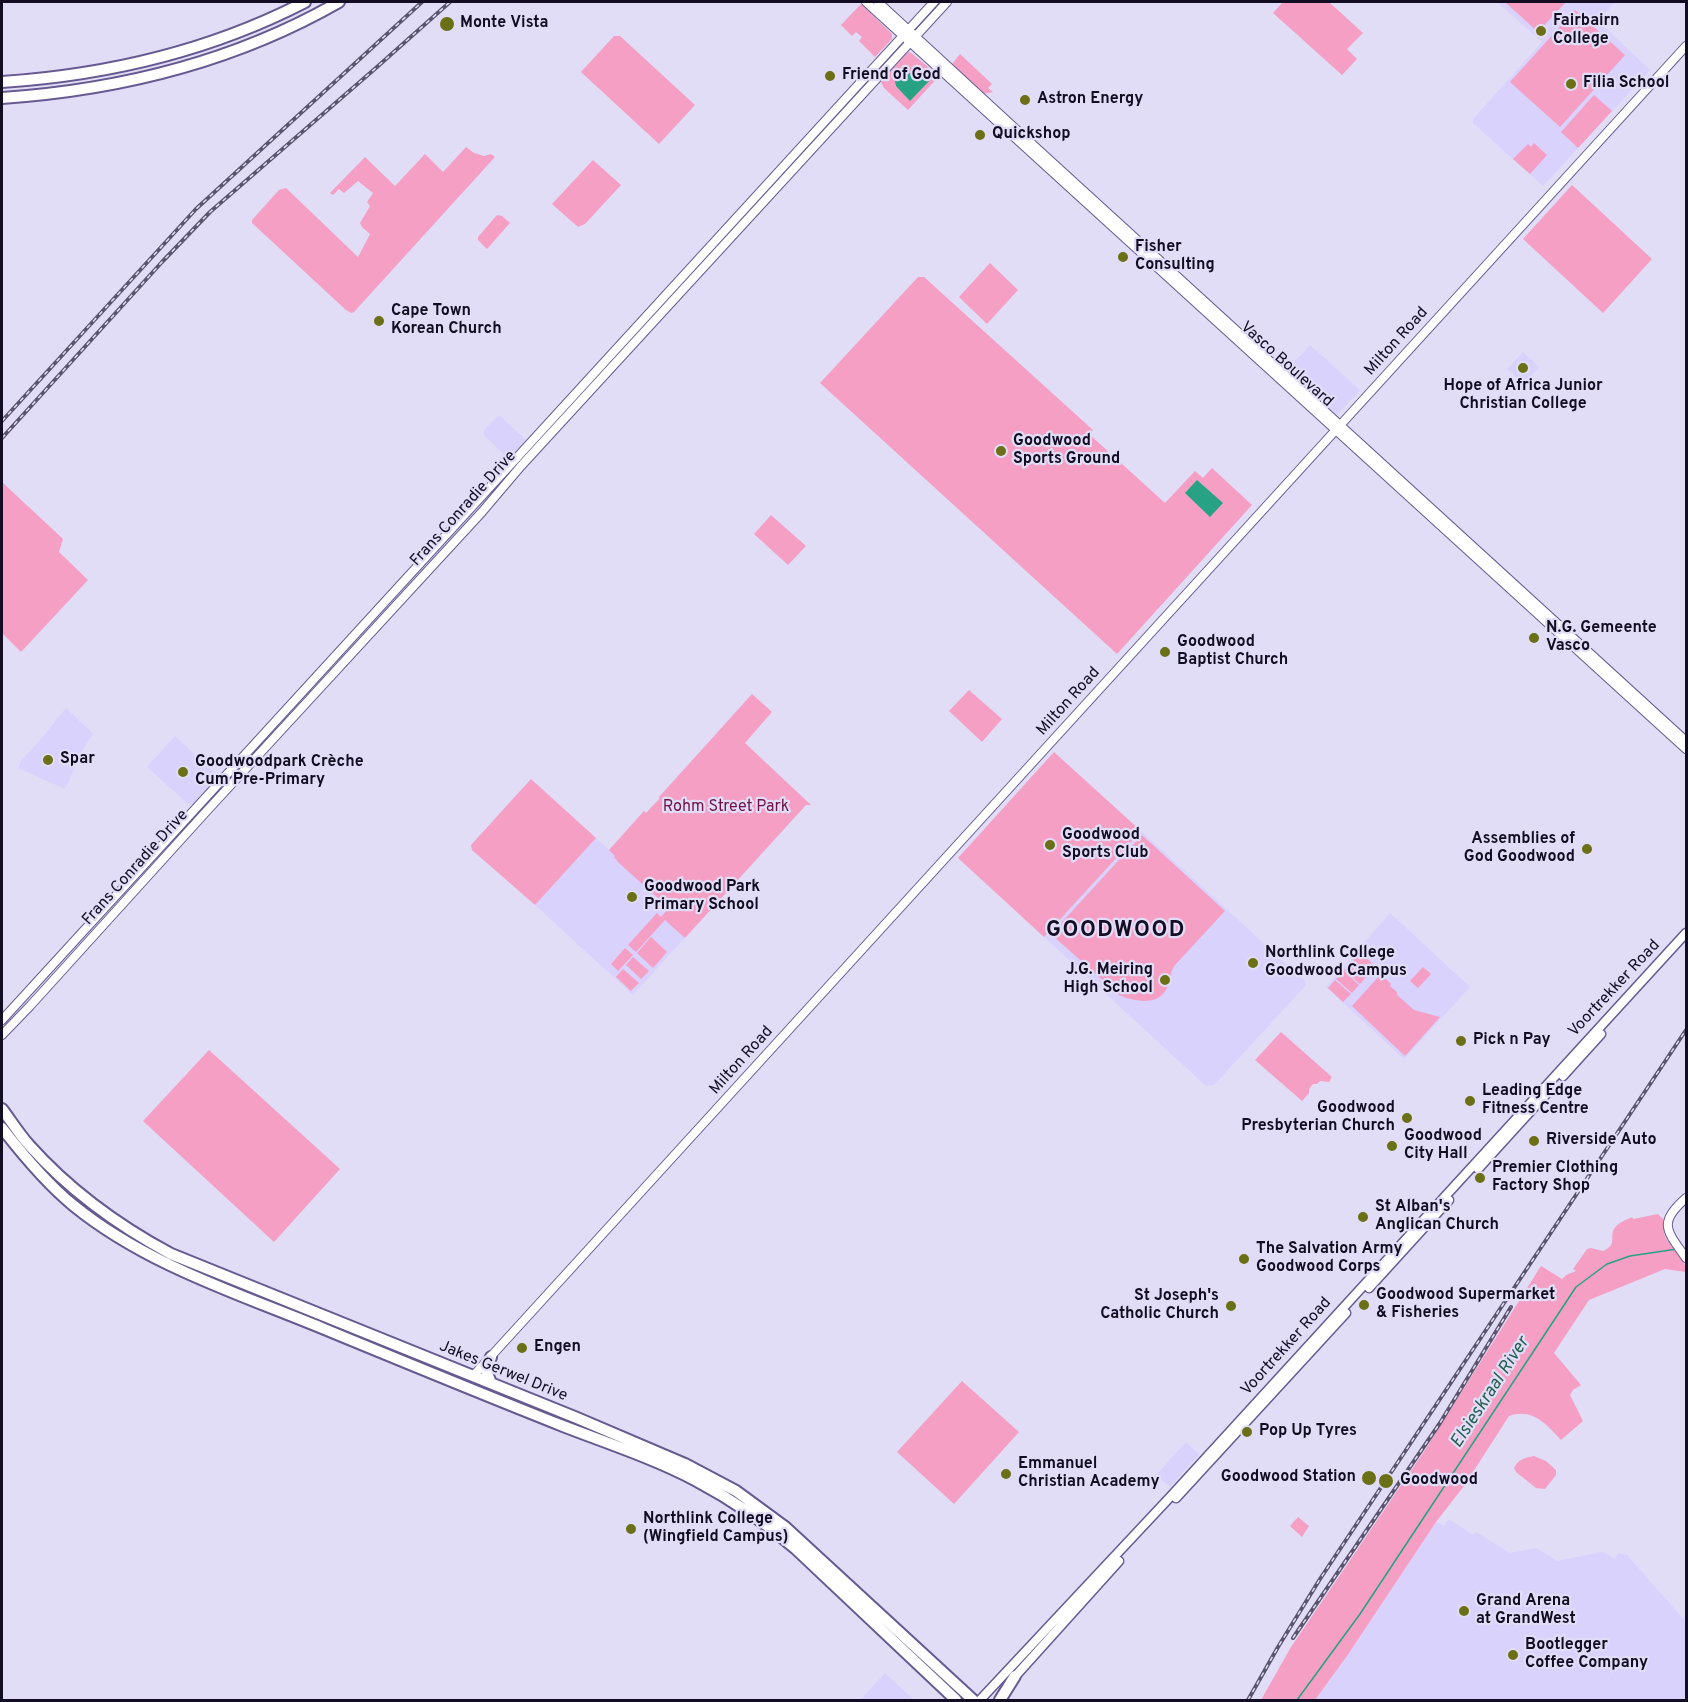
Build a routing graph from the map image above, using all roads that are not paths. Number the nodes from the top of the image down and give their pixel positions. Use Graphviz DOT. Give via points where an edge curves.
graph roads {
  1 [pos="305,2"];
  2 [pos="339,2"];
  3 [pos="866,2"];
  4 [pos="878,2"];
  5 [pos="934,2"];
  6 [pos="947,2"];
  7 [pos="909,36"];
  8 [pos="1686,46"];
  9 [pos="2,82"];
  10 [pos="2,99"];
  11 [pos="1338,427"];
  12 [pos="1686,741"];
  13 [pos="1686,749"];
  14 [pos="1686,933"];
  15 [pos="1686,941"];
  16 [pos="2,1020"];
  17 [pos="2,1035"];
  18 [pos="2,1109"];
  19 [pos="2,1128"];
  20 [pos="1686,1198"];
  21 [pos="1686,1258"];
  22 [pos="491,1357"];
  23 [pos="412,1365"];
  24 [pos="473,1376"];
  25 [pos="491,1383"];
  26 [pos="562,1425"];
  27 [pos="649,1449"];
  28 [pos="730,1500"];
  29 [pos="749,1500"];
  30 [pos="1015,1676"];
  31 [pos="956,1701"];
  32 [pos="973,1701"];
  33 [pos="980,1701"];
  34 [pos="992,1701"];
  35 [pos="1000,1701"];
  1 -- 9 [label="highway" via="244,30 160,57 79,75"];
  2 -- 10 [label="highway" via="254,43 175,70 93,89"];
  3 -- 7 [label="main road, Vasco Boulevard"];
  4 -- 7 [label="main road, Vasco Boulevard"];
  5 -- 7 [label="main road, Frans Conradie Drive"];
  6 -- 7 [label="main road, Frans Conradie Drive"];
  7 -- 11 [label="main road, Vasco Boulevard"];
  7 -- 16 [label="main road, Frans Conradie Drive"];
  7 -- 17 [label="main road, Frans Conradie Drive" via="482,512"];
  8 -- 11 [label="main road, Milton Road"];
  11 -- 12 [label="main road, Vasco Boulevard"];
  11 -- 13 [label="main road, Vasco Boulevard"];
  11 -- 22 [label="main road, Milton Road"];
  14 -- 33 [label="main road, Voortrekker Road"];
  15 -- 30 [label="main road, Voortrekker Road"];
  18 -- 24 [label="highway, Jakes Gerwel Drive" via="28,1144 62,1179 100,1211 147,1241"];
  19 -- 23 [label="highway, Jakes Gerwel Drive" via="52,1186 115,1236 165,1263"];
  20 -- 21 [label="main road" via="1669,1216 1668,1228"];
  22 -- 24 [label="main road, Milton Road"];
  22 -- 25 [label="highway" via="486,1373"];
  23 -- 24 [label="highway" via="421,1364 465,1381"];
  23 -- 26 [label="highway, Jakes Gerwel Drive"];
  24 -- 25 [label="highway, Jakes Gerwel Drive"];
  24 -- 26 [label="highway" via="478,1386 550,1416"];
  25 -- 27 [label="highway, Jakes Gerwel Drive"];
  26 -- 28 [label="highway, Jakes Gerwel Drive" via="653,1461"];
  27 -- 28 [label="highway" via="661,1459 722,1489"];
  27 -- 29 [label="highway, Jakes Gerwel Drive"];
  28 -- 29 [label="highway"];
  28 -- 31 [label="highway, Jakes Gerwel Drive" via="796,1549"];
  29 -- 32 [label="highway, Jakes Gerwel Drive" via="785,1527"];
  30 -- 34 [label="main road, Voortrekker Road"];
  30 -- 35 [label="highway"];
}
